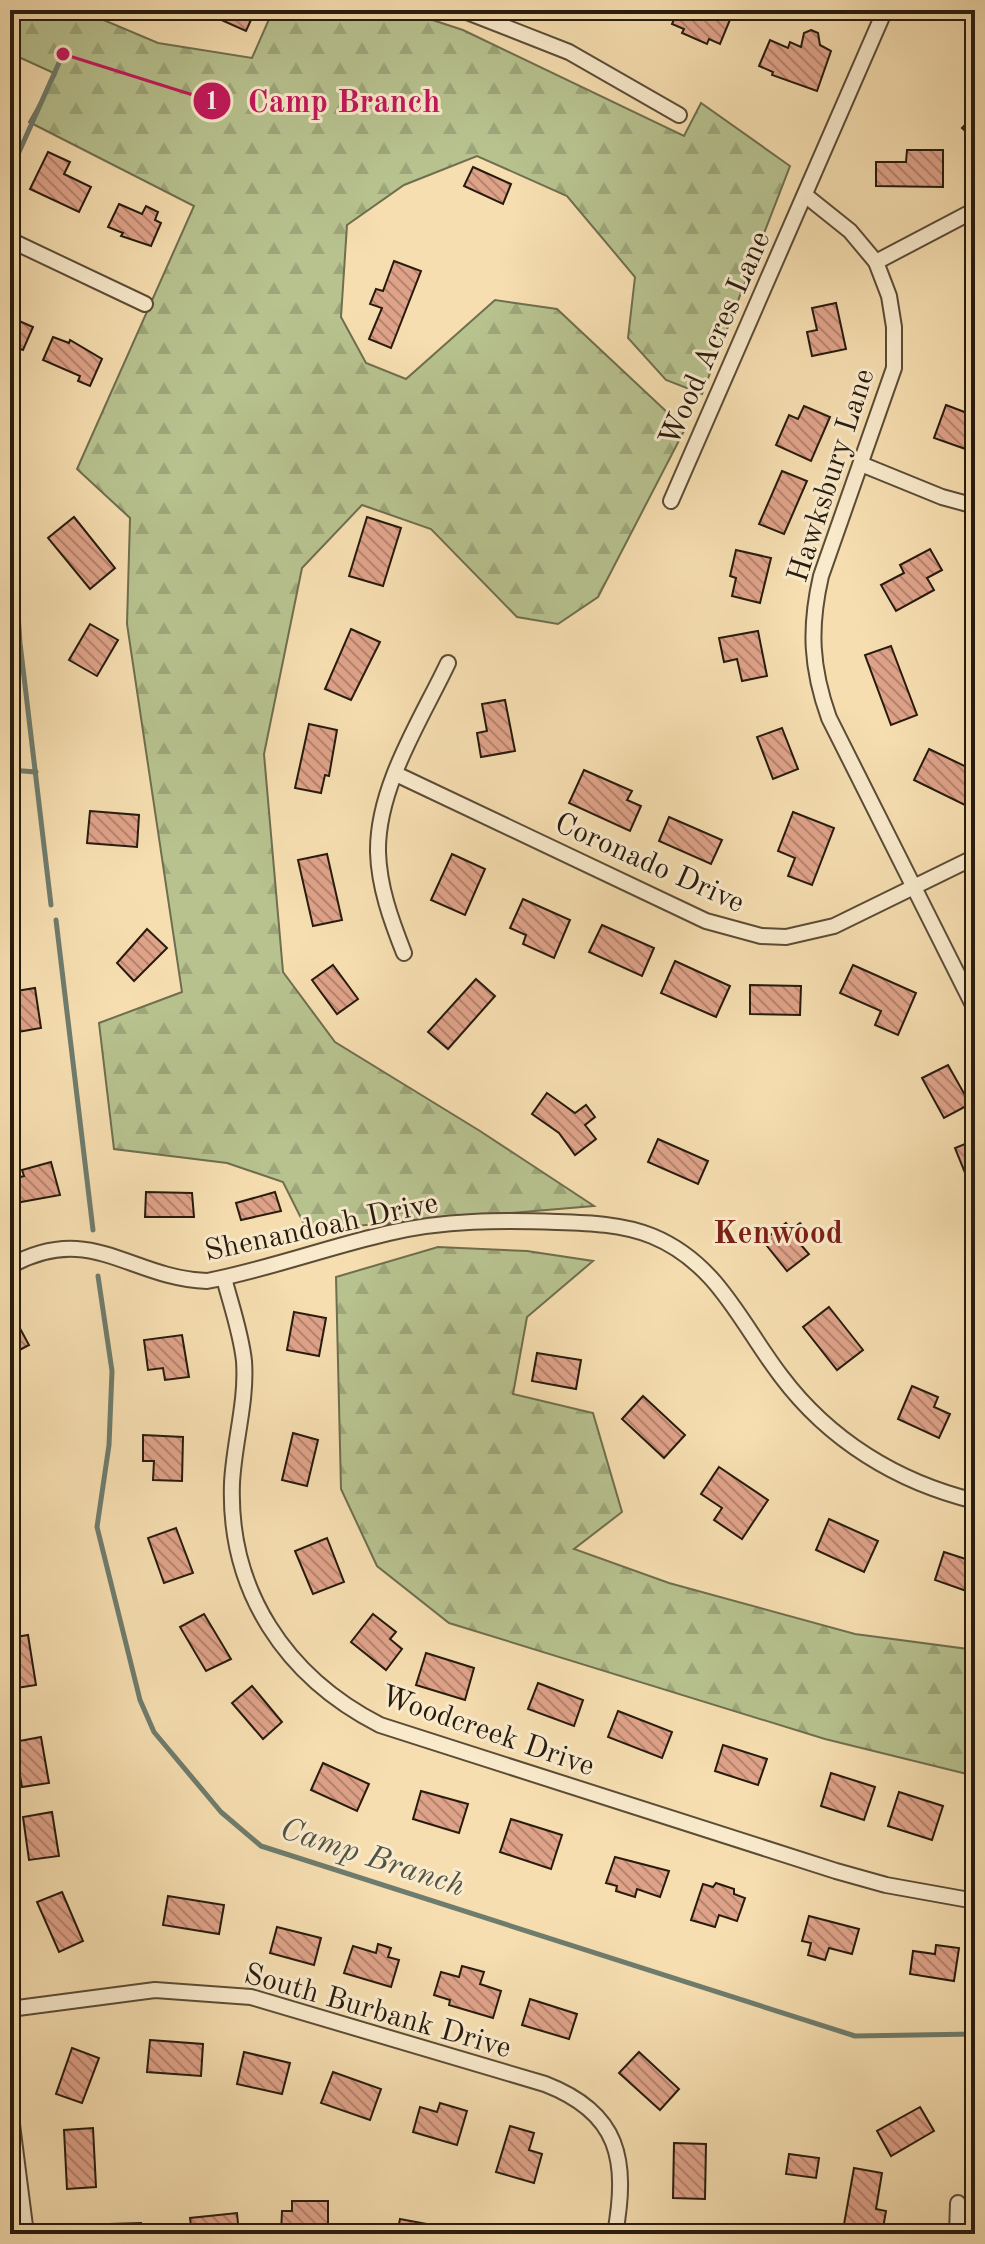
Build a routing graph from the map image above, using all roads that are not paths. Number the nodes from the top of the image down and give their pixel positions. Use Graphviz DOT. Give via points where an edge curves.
graph roads {
  1 [pos="462,10"];
  2 [pos="885,10"];
  3 [pos="679,115"];
  4 [pos="805,195"];
  5 [pos="975,210"];
  6 [pos="10,240"];
  7 [pos="876,262"];
  8 [pos="145,304"];
  9 [pos="861,464"];
  10 [pos="671,501"];
  11 [pos="975,506"];
  12 [pos="448,663"];
  13 [pos="396,774"];
  14 [pos="975,857"];
  15 [pos="916,885"];
  16 [pos="404,953"];
  17 [pos="975,1009"];
  18 [pos="10,1266"];
  19 [pos="224,1278"];
  20 [pos="975,1501"];
  21 [pos="975,1901"];
  22 [pos="10,2009"];
  23 [pos="10,2109"];
  24 [pos="958,2203"];
  25 [pos="26,2234"];
  26 [pos="615,2234"];
  27 [pos="957,2234"];
  1 -- 3 [label="street" via="569,52"];
  2 -- 4 [label="street, Wood Acres Lane"];
  4 -- 7 [label="street, Hawksbury Lane" via="850,231"];
  4 -- 10 [label="street, Wood Acres Lane"];
  5 -- 7 [label="street"];
  6 -- 8 [label="street"];
  7 -- 9 [label="street, Hawksbury Lane" via="889,296 894,368"];
  9 -- 11 [label="street"];
  9 -- 15 [label="street, Hawksbury Lane" via="821,576 811,643 829,718"];
  12 -- 13 [label="street"];
  13 -- 15 [label="street, Coronado Drive" via="734,931 786,937 810,933"];
  13 -- 16 [label="street" via="380,822 378,852 388,911"];
  14 -- 15 [label="street, Coronado Drive"];
  15 -- 17 [label="street, Hawksbury Lane"];
  18 -- 19 [label="street, Shenandoah Drive" via="50,1248 70,1246 176,1278"];
  19 -- 20 [label="street, Shenandoah Drive" via="426,1226 531,1221 628,1228 676,1249 717,1282 781,1377 849,1444 912,1480"];
  19 -- 21 [label="street, Woodcreek Drive" via="244,1360 232,1484 240,1553 259,1607 284,1652 330,1696 380,1725 821,1867"];
  22 -- 26 [label="street, South Burbank Drive" via="155,1990 251,1997 545,2084 583,2103 610,2133 622,2178"];
  23 -- 25 [label="street"];
  24 -- 27 [label="street"];
}
